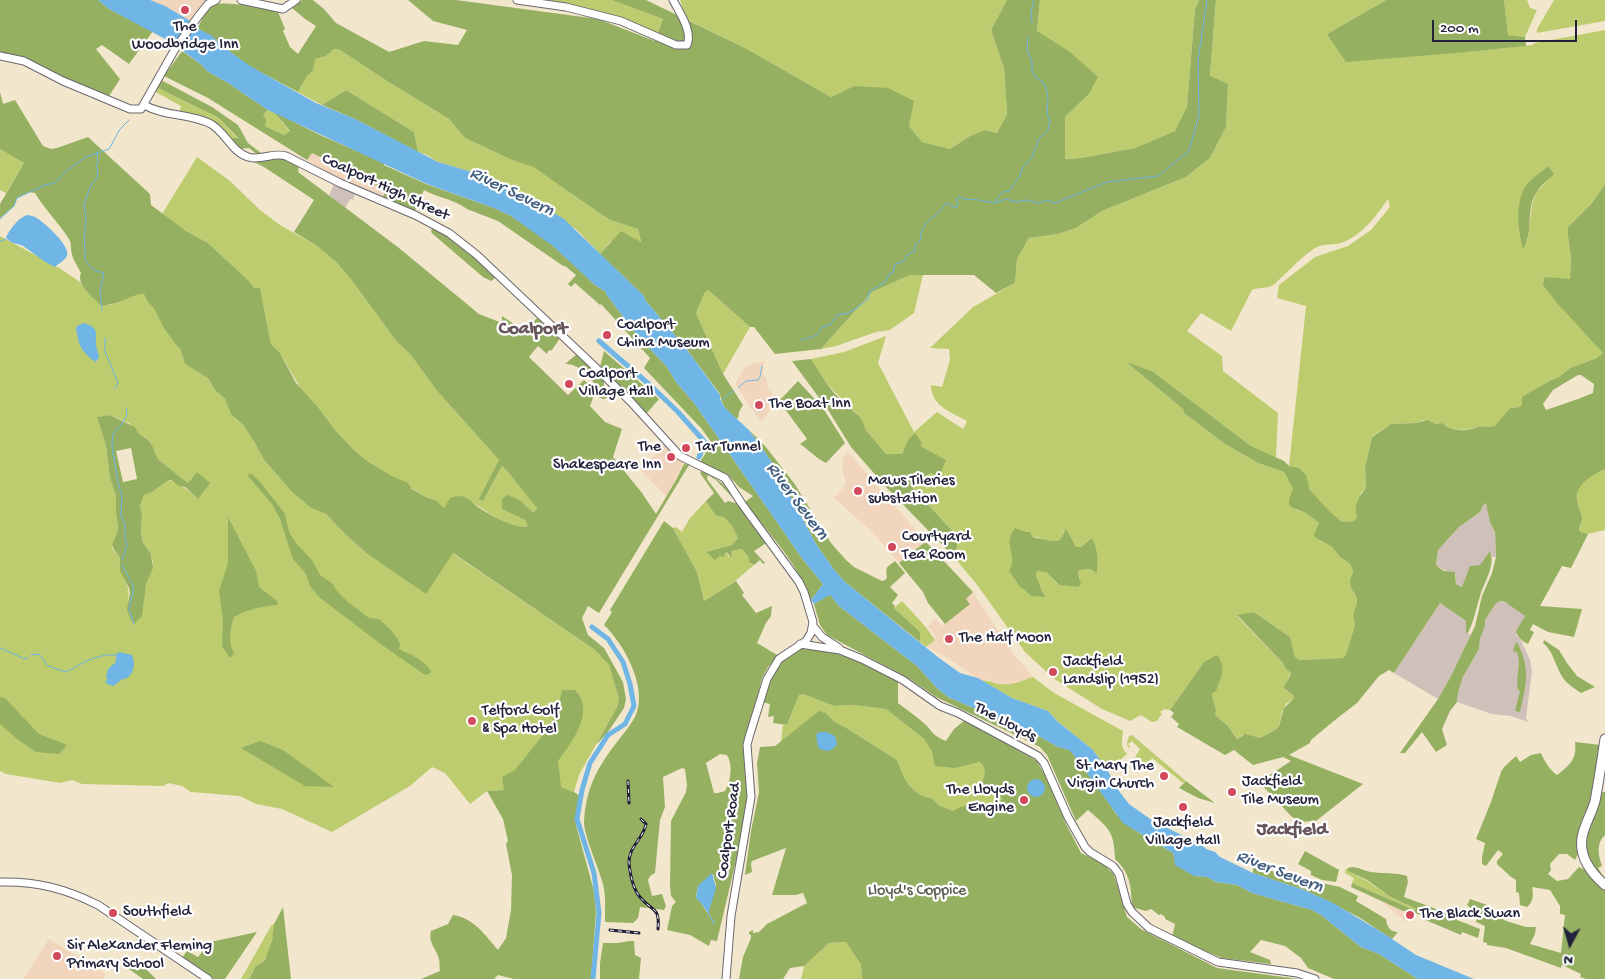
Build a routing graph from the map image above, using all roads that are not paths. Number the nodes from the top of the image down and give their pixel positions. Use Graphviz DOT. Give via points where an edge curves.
graph roads {
  1 [pos="216,0"];
  2 [pos="241,0"];
  3 [pos="296,0"];
  4 [pos="517,0"];
  5 [pos="673,0"];
  6 [pos="0,56"];
  7 [pos="144,105"];
  8 [pos="813,626"];
  9 [pos="809,636"];
  10 [pos="800,644"];
  11 [pos="831,644"];
  12 [pos="845,651"];
  13 [pos="1605,739"];
  14 [pos="0,882"];
  15 [pos="1605,885"];
  16 [pos="208,979"];
  17 [pos="726,979"];
  18 [pos="1315,979"];
  1 -- 7 [label="street" via="208,4 197,18"];
  2 -- 3 [label="street" via="278,8 286,8"];
  4 -- 5 [label="street" via="566,7 621,21 676,46 687,45 685,22"];
  6 -- 7 [label="street" via="24,62 130,109 141,109"];
  7 -- 8 [label="street, Coalport High Street" via="158,112 199,119 221,132 240,153 253,158 286,156 449,233 501,277 631,402 680,456 725,478 804,592"];
  8 -- 9 [label="street"];
  8 -- 11 [label="street"];
  9 -- 10 [label="street"];
  9 -- 11 [label="street"];
  10 -- 12 [label="street, The Lloyds"];
  10 -- 17 [label="street, Coalport Road" via="779,659 767,679 748,737 751,797 731,916"];
  11 -- 12 [label="street"];
  12 -- 18 [label="street, The Lloyds" via="903,680 940,706 1038,756 1085,847 1113,866 1119,874 1127,904 1149,928 1218,962 1297,973"];
  13 -- 15 [label="main road" via="1595,802 1582,838 1585,860"];
  14 -- 16 [label="street" via="31,882 80,896"];
}
